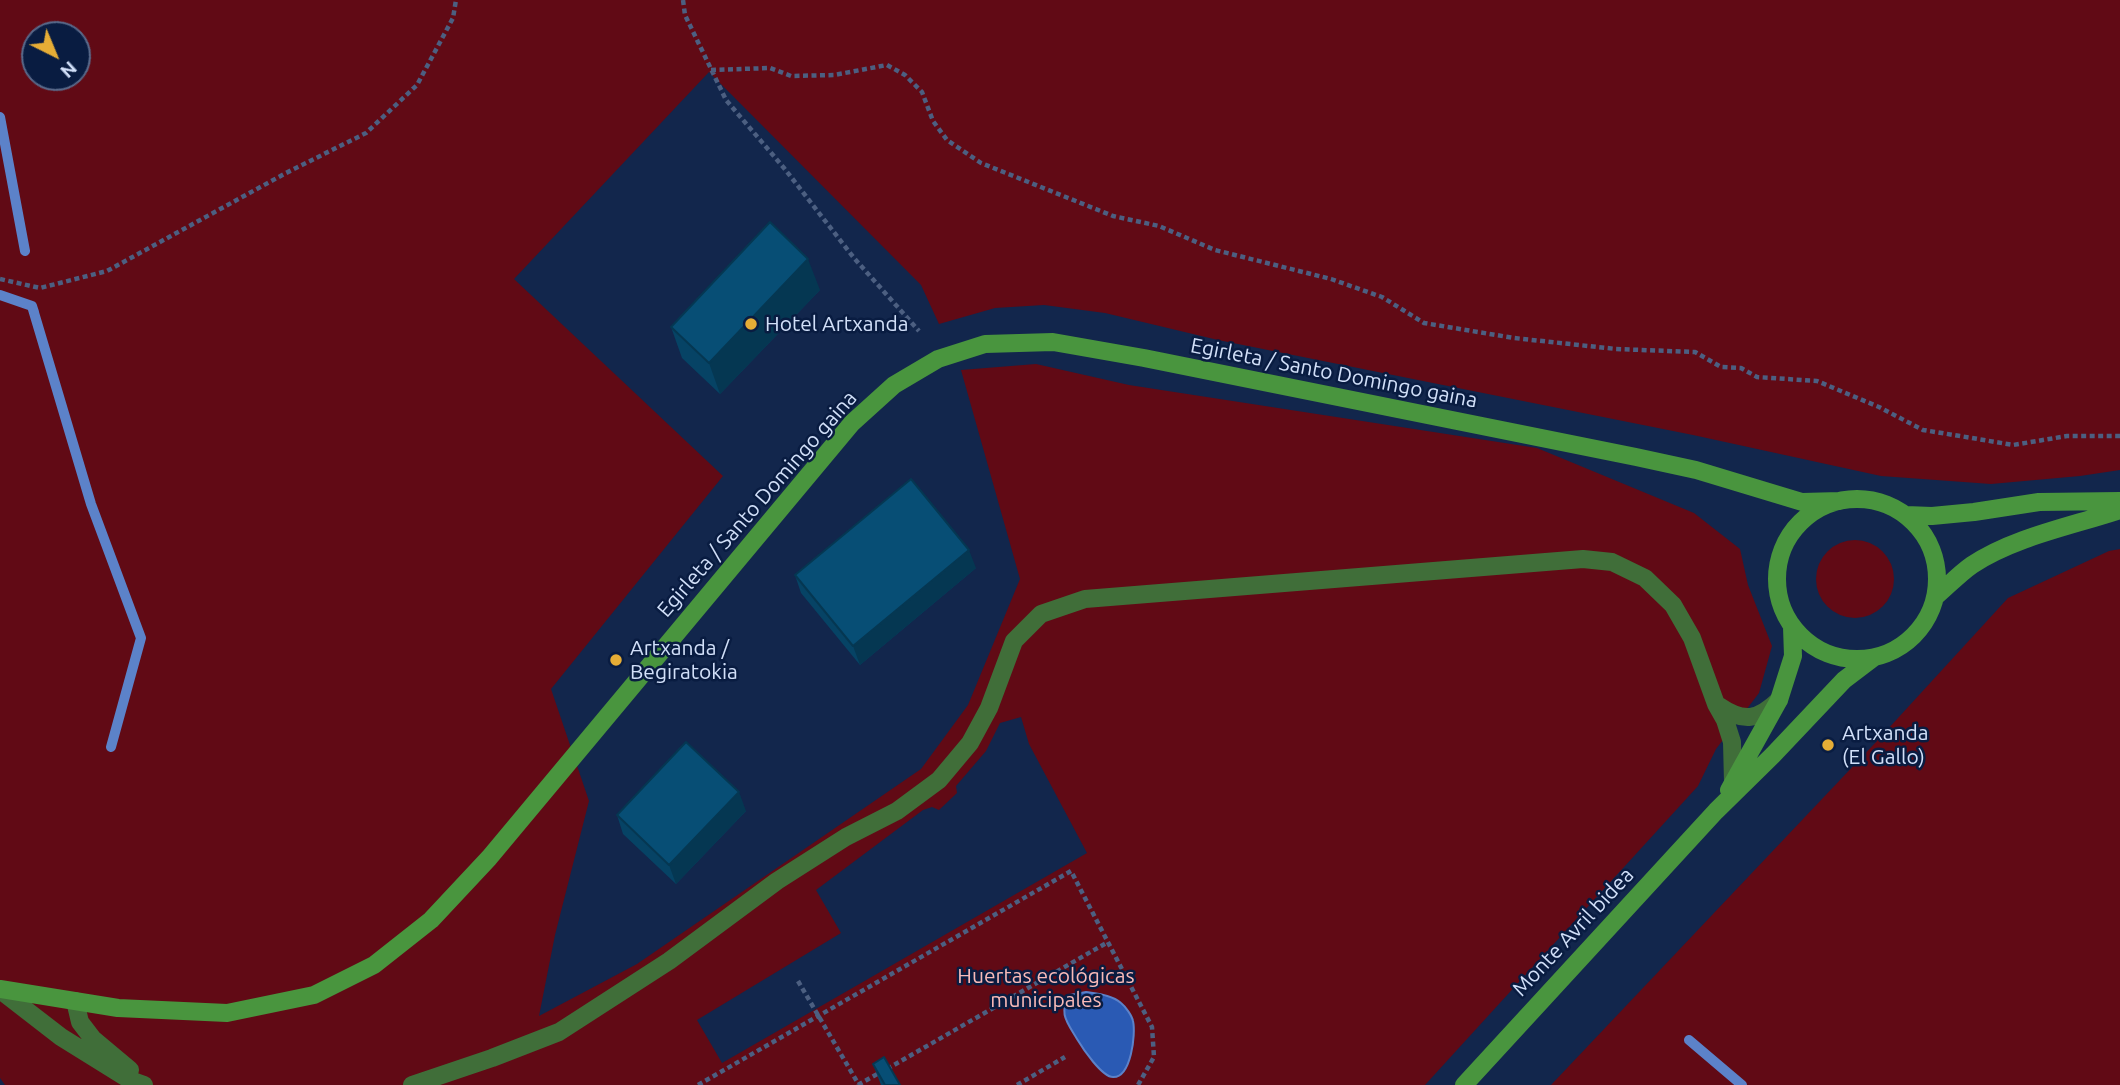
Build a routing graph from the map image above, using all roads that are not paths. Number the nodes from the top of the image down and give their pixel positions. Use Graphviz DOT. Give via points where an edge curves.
graph roads {
  1 [pos="1840,501"];
  2 [pos="2120,501"];
  3 [pos="2120,510"];
  4 [pos="1906,515"];
  5 [pos="1935,597"];
  6 [pos="1792,627"];
  7 [pos="1873,658"];
  8 [pos="1779,701"];
  9 [pos="1716,704"];
  10 [pos="1733,782"];
  11 [pos="1716,811"];
  12 [pos="0,989"];
  13 [pos="75,1001"];
  14 [pos="147,1085"];
  15 [pos="412,1085"];
  16 [pos="1464,1085"];
  1 -- 4 [label="street" via="1863,499"];
  1 -- 6 [label="street" via="1800,522 1778,561 1776,584"];
  1 -- 13 [label="street, Egirleta / Santo Domingo gaina" via="1802,502 1648,459 1144,358 1053,342 985,344 938,359 894,385 852,423 489,858 431,920 374,965 314,995 227,1013"];
  2 -- 4 [label="street" via="2039,502 1974,512"];
  3 -- 5 [label="street" via="2025,539 1987,556"];
  4 -- 5 [label="street" via="1932,552 1937,574"];
  5 -- 7 [label="street" via="1927,619 1913,637 1894,651"];
  6 -- 7 [label="street" via="1828,655"];
  6 -- 8 [label="street, Monte Avril bidea" via="1793,656"];
  7 -- 11 [label="street, Monte Avril bidea" via="1844,680"];
  8 -- 9 [label="street" via="1767,712 1749,718 1733,716"];
  8 -- 10 [label="street, Monte Avril bidea"];
  9 -- 10 [label="street" via="1732,741"];
  9 -- 15 [label="street" via="1692,638 1672,605 1645,578 1612,562 1583,559 1084,599 1041,614 1014,641 989,708 970,743 939,780 897,811 777,881 669,961 559,1032"];
  10 -- 11 [label="street, Monte Avril bidea"];
  11 -- 16 [label="street, Monte Avril bidea"];
  12 -- 13 [label="street, Egirleta / Santo Domingo gaina"];
  12 -- 14 [label="street" via="61,1037 130,1080"];
  13 -- 14 [label="street" via="80,1022 93,1039"];
}
